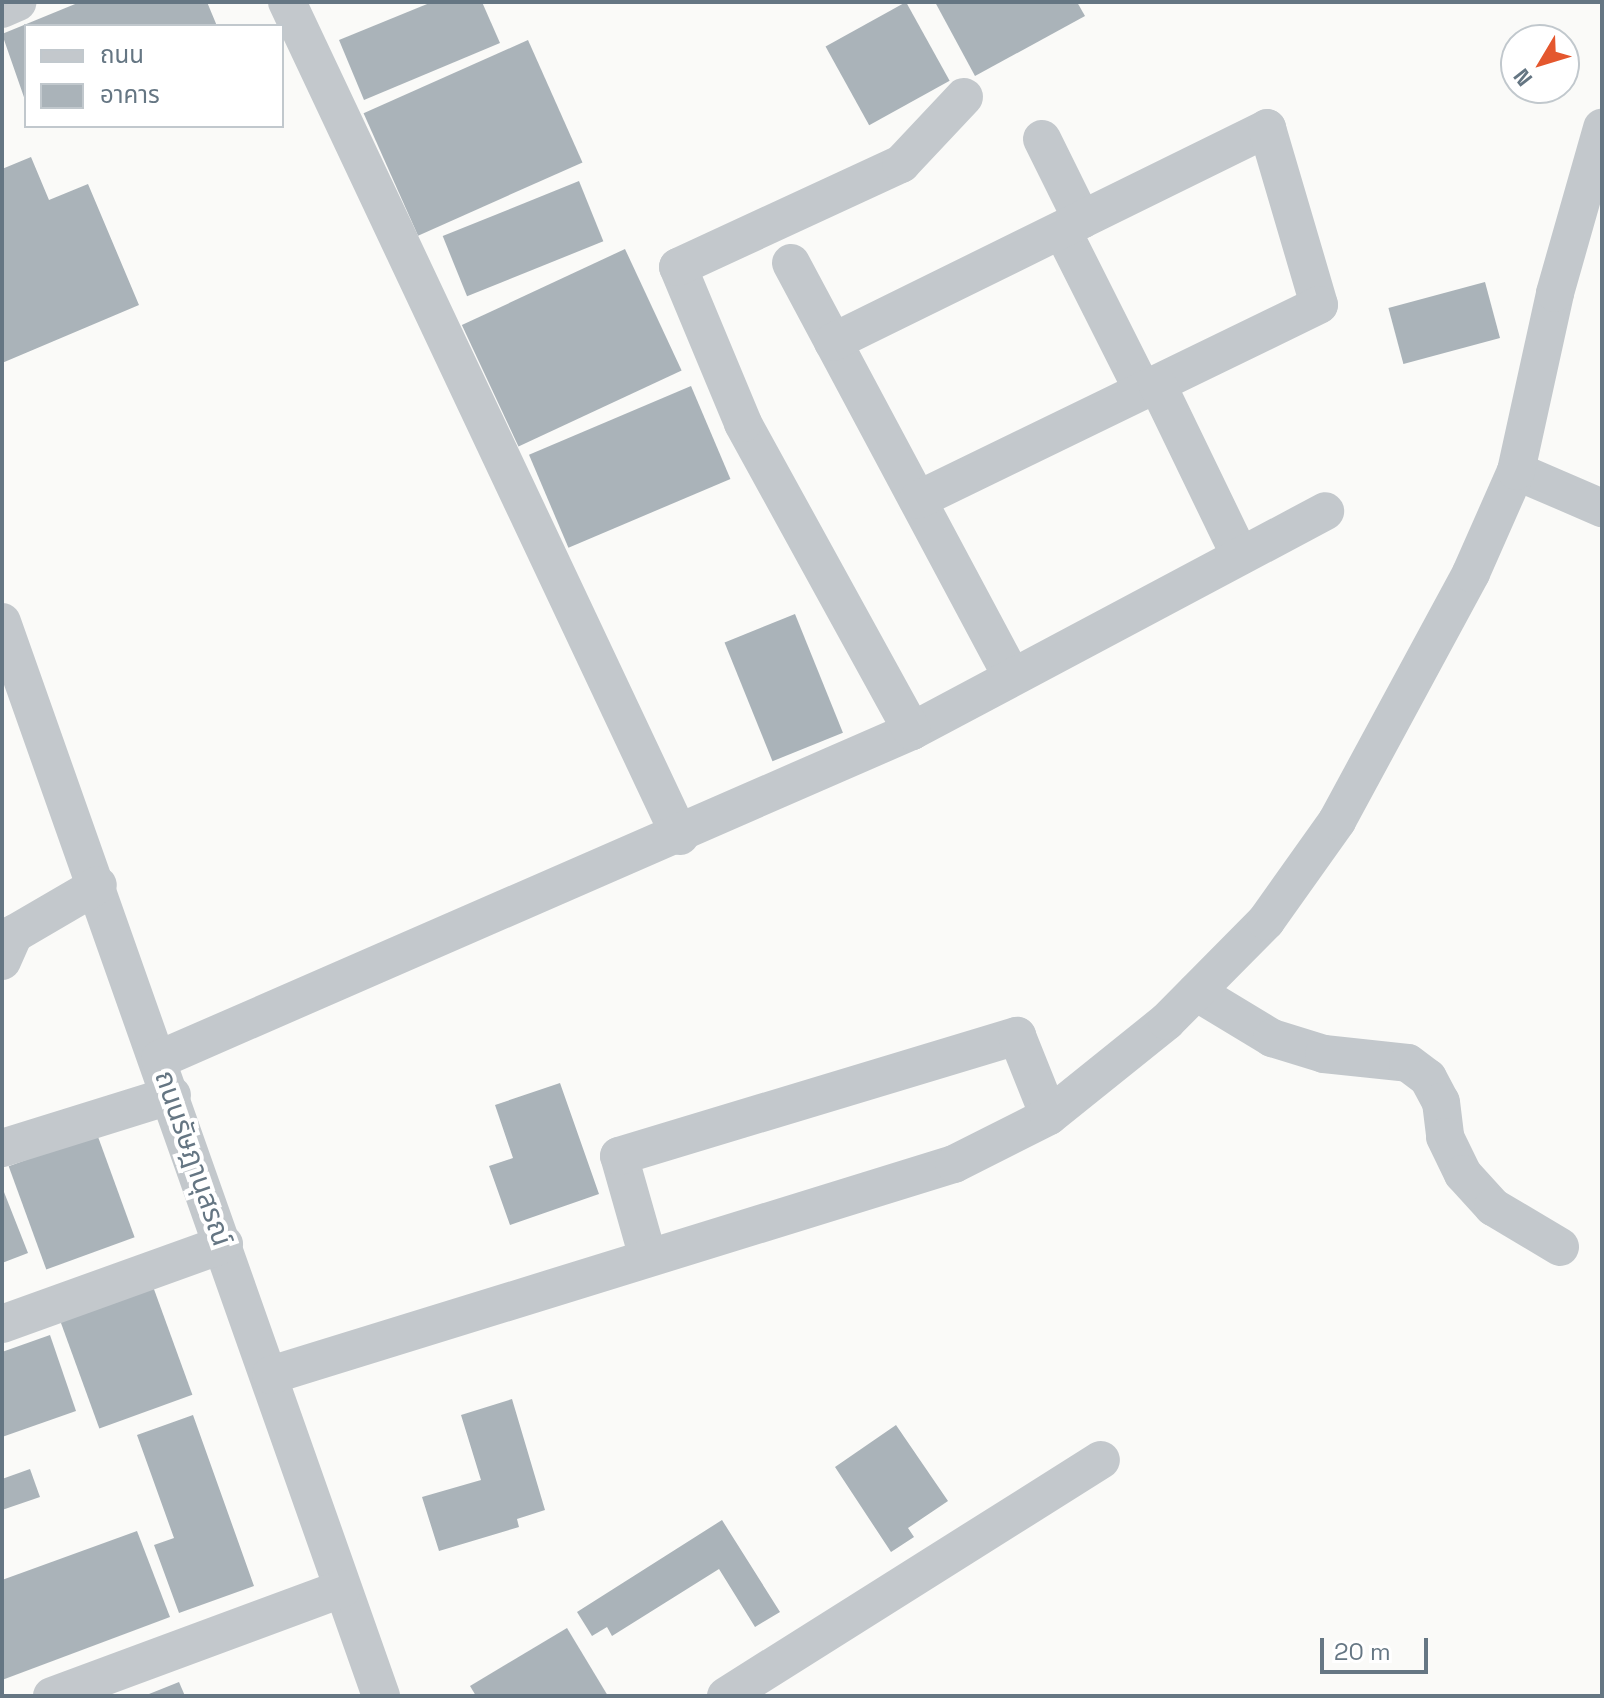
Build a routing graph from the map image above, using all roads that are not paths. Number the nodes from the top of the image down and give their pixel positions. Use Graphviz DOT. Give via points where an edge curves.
graph roads {
  1 [pos="18,2"];
  2 [pos="287,2"];
  3 [pos="2,9"];
  4 [pos="964,97"];
  5 [pos="1602,128"];
  6 [pos="1042,139"];
  7 [pos="1072,225"];
  8 [pos="791,263"];
  9 [pos="833,342"];
  10 [pos="1150,388"];
  11 [pos="1516,471"];
  12 [pos="918,500"];
  13 [pos="1602,508"];
  14 [pos="1325,511"];
  15 [pos="1240,556"];
  16 [pos="2,622"];
  17 [pos="1012,677"];
  18 [pos="912,731"];
  19 [pos="680,836"];
  20 [pos="98,885"];
  21 [pos="2,961"];
  22 [pos="1196,992"];
  23 [pos="160,1059"];
  24 [pos="172,1095"];
  25 [pos="1049,1116"];
  26 [pos="2,1148"];
  27 [pos="224,1244"];
  28 [pos="1560,1247"];
  29 [pos="647,1254"];
  30 [pos="2,1324"];
  31 [pos="271,1375"];
  32 [pos="1101,1460"];
  33 [pos="342,1589"];
  34 [pos="52,1696"];
  35 [pos="381,1696"];
  36 [pos="726,1696"];
  1 -- 3 [label="street"];
  2 -- 19 [label="street"];
  4 -- 18 [label="street" via="901,164 678,267 743,423"];
  5 -- 11 [label="street" via="1562,265"];
  6 -- 7 [label="street"];
  7 -- 9 [label="street"];
  7 -- 10 [label="street"];
  7 -- 10 [label="street" via="1267,128 1319,305"];
  8 -- 9 [label="street"];
  9 -- 12 [label="street"];
  10 -- 12 [label="street"];
  10 -- 15 [label="street"];
  11 -- 13 [label="street"];
  11 -- 22 [label="street" via="1471,573 1337,821 1266,921"];
  12 -- 17 [label="street"];
  14 -- 15 [label="street"];
  15 -- 17 [label="street"];
  16 -- 20 [label="street, ถนนรัษฎานุสรณ์"];
  17 -- 18 [label="street"];
  18 -- 19 [label="street"];
  19 -- 23 [label="street"];
  20 -- 21 [label="street" via="14,934"];
  20 -- 23 [label="street, ถนนรัษฎานุสรณ์"];
  22 -- 25 [label="street"];
  22 -- 28 [label="street" via="1272,1038 1324,1054 1408,1063 1428,1078 1441,1102 1445,1137 1463,1174 1493,1207"];
  23 -- 24 [label="street, ถนนรัษฎานุสรณ์"];
  24 -- 26 [label="street"];
  24 -- 27 [label="street, ถนนรัษฎานุสรณ์"];
  25 -- 29 [label="street" via="954,1164"];
  25 -- 29 [label="street" via="1017,1036 619,1156"];
  27 -- 30 [label="street"];
  27 -- 31 [label="street, ถนนรัษฎานุสรณ์"];
  29 -- 31 [label="street"];
  31 -- 33 [label="street, ถนนรัษฎานุสรณ์"];
  32 -- 36 [label="street"];
  33 -- 34 [label="street"];
  33 -- 35 [label="street, ถนนรัษฎานุสรณ์"];
}
